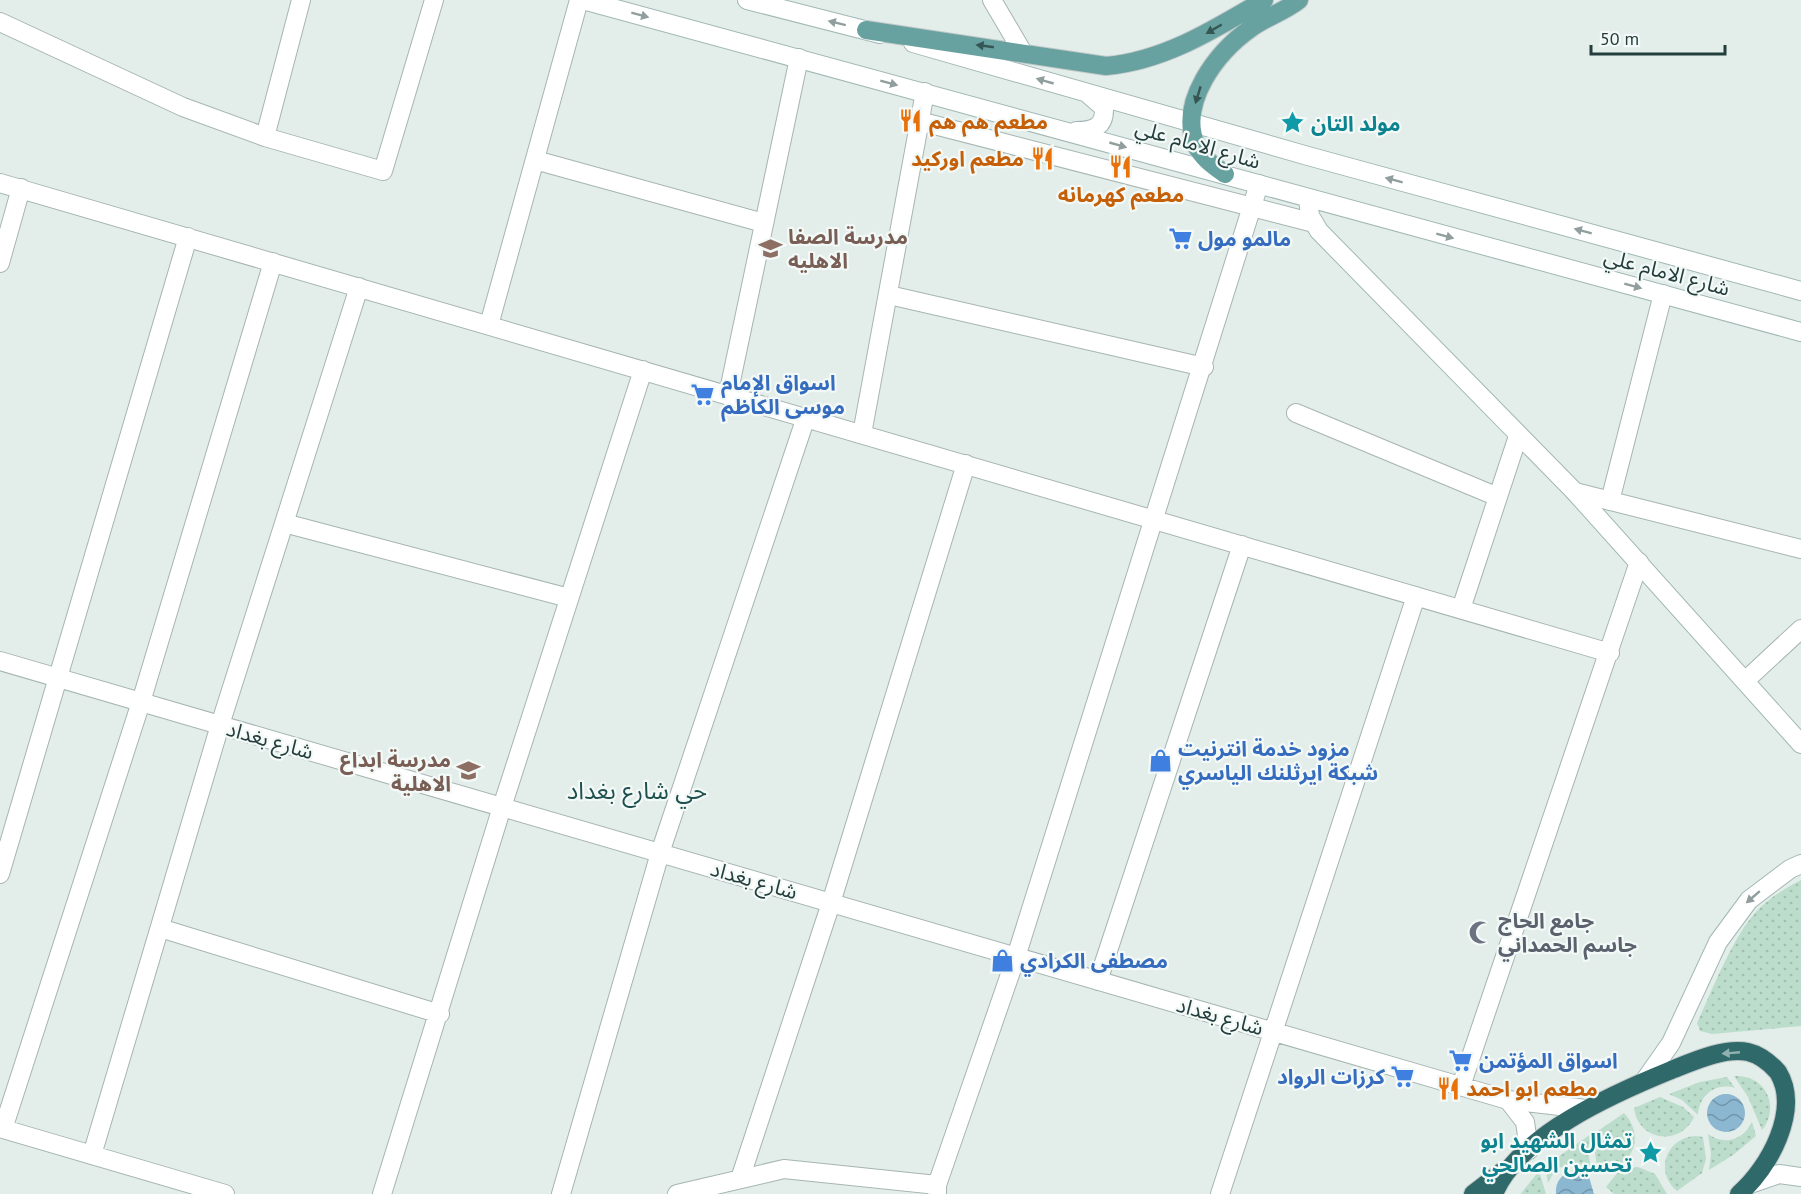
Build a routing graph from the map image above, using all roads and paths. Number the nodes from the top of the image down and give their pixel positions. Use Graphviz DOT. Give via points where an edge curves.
graph roads {
  1 [pos="301,0"];
  2 [pos="435,0"];
  3 [pos="581,0"];
  4 [pos="747,0"];
  5 [pos="992,0"];
  6 [pos="1264,0"];
  7 [pos="1299,0"];
  8 [pos="768,3"];
  9 [pos="0,22"];
  10 [pos="866,30"];
  11 [pos="1022,51"];
  12 [pos="799,58"];
  13 [pos="925,92"];
  14 [pos="1084,92"];
  15 [pos="919,121"];
  16 [pos="1192,123"];
  17 [pos="1071,132"];
  18 [pos="265,137"];
  19 [pos="535,160"];
  20 [pos="1225,174"];
  21 [pos="0,183"];
  22 [pos="1259,184"];
  23 [pos="21,188"];
  24 [pos="1308,198"];
  25 [pos="1252,207"];
  26 [pos="764,223"];
  27 [pos="1314,223"];
  28 [pos="188,237"];
  29 [pos="273,262"];
  30 [pos="0,263"];
  31 [pos="359,287"];
  32 [pos="1801,291"];
  33 [pos="1663,294"];
  34 [pos="889,295"];
  35 [pos="489,325"];
  36 [pos="1801,332"];
  37 [pos="1204,367"];
  38 [pos="643,370"];
  39 [pos="728,395"];
  40 [pos="1296,413"];
  41 [pos="806,417"];
  42 [pos="862,434"];
  43 [pos="1518,436"];
  44 [pos="966,465"];
  45 [pos="1575,492"];
  46 [pos="1498,497"];
  47 [pos="1610,501"];
  48 [pos="1152,519"];
  49 [pos="284,523"];
  50 [pos="1242,545"];
  51 [pos="1801,549"];
  52 [pos="1639,562"];
  53 [pos="1416,596"];
  54 [pos="569,598"];
  55 [pos="1461,609"];
  56 [pos="1801,629"];
  57 [pos="1610,653"];
  58 [pos="0,661"];
  59 [pos="58,678"];
  60 [pos="1746,680"];
  61 [pos="141,702"];
  62 [pos="220,725"];
  63 [pos="1801,744"];
  64 [pos="502,807"];
  65 [pos="660,853"];
  66 [pos="1801,864"];
  67 [pos="0,874"];
  68 [pos="831,903"];
  69 [pos="160,928"];
  70 [pos="1016,957"];
  71 [pos="1098,981"];
  72 [pos="440,1014"];
  73 [pos="1274,1032"];
  74 [pos="1645,1080"];
  75 [pos="1461,1086"];
  76 [pos="1508,1100"];
  77 [pos="1586,1109"];
  78 [pos="1801,1110"];
  79 [pos="2,1129"];
  80 [pos="1781,1141"];
  81 [pos="1529,1150"];
  82 [pos="92,1155"];
  83 [pos="1512,1165"];
  84 [pos="1801,1177"];
  85 [pos="740,1179"];
  86 [pos="1744,1189"];
  87 [pos="940,1191"];
  88 [pos="216,1193"];
  89 [pos="382,1194"];
  90 [pos="561,1194"];
  91 [pos="677,1194"];
  92 [pos="1220,1194"];
  93 [pos="1473,1194"];
  94 [pos="1494,1194"];
  1 -- 18 [label="street"];
  2 -- 18 [label="street" via="383,171"];
  3 -- 12 [label="street, شارع الامام علي, one-way"];
  3 -- 19 [label="street"];
  4 -- 8 [label="street, شارع الامام علي"];
  5 -- 11 [label="street"];
  6 -- 11 [label="main road, شارع الامام علي, one-way" via="1200,37 1124,64 1088,64"];
  7 -- 16 [label="main road, one-way" via="1251,28 1226,50 1201,85"];
  10 -- 8 [label="street, شارع الامام علي, one-way"];
  9 -- 18 [label="street" via="183,107"];
  11 -- 10 [label="main road, شارع الامام علي, one-way"];
  14 -- 10 [label="street, شارع الامام علي, one-way"];
  12 -- 13 [label="street, شارع الامام علي, one-way"];
  12 -- 26 [label="street"];
  13 -- 15 [label="street"];
  13 -- 17 [label="street, شارع الامام علي"];
  14 -- 16 [label="street, شارع الامام علي"];
  14 -- 17 [label="street" via="1098,100 1105,118 1099,127"];
  15 -- 25 [label="street"];
  15 -- 34 [label="street"];
  16 -- 20 [label="main road" via="1197,147"];
  32 -- 16 [label="street, شارع الامام علي, one-way"];
  17 -- 20 [label="street, شارع الامام علي, one-way"];
  19 -- 26 [label="street"];
  19 -- 35 [label="street"];
  20 -- 22 [label="street, شارع الامام علي"];
  21 -- 23 [label="street"];
  22 -- 24 [label="street, شارع الامام علي"];
  22 -- 25 [label="street"];
  23 -- 28 [label="street"];
  23 -- 30 [label="street"];
  24 -- 27 [label="street"];
  24 -- 33 [label="street, شارع الامام علي, one-way"];
  25 -- 27 [label="street"];
  25 -- 37 [label="street"];
  26 -- 39 [label="street"];
  27 -- 43 [label="street"];
  28 -- 29 [label="street"];
  28 -- 59 [label="street"];
  29 -- 31 [label="street"];
  29 -- 61 [label="street"];
  31 -- 35 [label="street"];
  31 -- 49 [label="street"];
  33 -- 36 [label="street, شارع الامام علي"];
  33 -- 47 [label="street"];
  34 -- 37 [label="street"];
  34 -- 42 [label="street"];
  35 -- 38 [label="street"];
  37 -- 48 [label="street"];
  38 -- 39 [label="street"];
  38 -- 54 [label="street"];
  39 -- 41 [label="street"];
  40 -- 46 [label="street"];
  41 -- 42 [label="street"];
  41 -- 65 [label="street"];
  42 -- 44 [label="street"];
  43 -- 45 [label="street"];
  43 -- 46 [label="street"];
  44 -- 48 [label="street"];
  44 -- 68 [label="street"];
  45 -- 47 [label="street"];
  45 -- 52 [label="street"];
  46 -- 55 [label="street"];
  47 -- 51 [label="street"];
  48 -- 50 [label="street"];
  48 -- 70 [label="street"];
  49 -- 54 [label="street"];
  49 -- 62 [label="street"];
  50 -- 53 [label="street"];
  50 -- 71 [label="street"];
  52 -- 57 [label="street"];
  52 -- 60 [label="street"];
  53 -- 55 [label="street"];
  53 -- 73 [label="street"];
  54 -- 64 [label="street"];
  55 -- 57 [label="street"];
  56 -- 60 [label="street"];
  57 -- 75 [label="street"];
  58 -- 59 [label="street, شارع بغداد"];
  59 -- 61 [label="street, شارع بغداد"];
  59 -- 67 [label="street"];
  60 -- 63 [label="street"];
  61 -- 62 [label="street, شارع بغداد"];
  61 -- 79 [label="street"];
  62 -- 64 [label="street, شارع بغداد"];
  62 -- 69 [label="street"];
  64 -- 65 [label="street, شارع بغداد"];
  64 -- 72 [label="street"];
  65 -- 68 [label="street, شارع بغداد"];
  65 -- 90 [label="street"];
  66 -- 74 [label="street, one-way" via="1749,900 1718,942 1671,1043"];
  68 -- 70 [label="street, شارع بغداد"];
  68 -- 85 [label="street"];
  69 -- 72 [label="street"];
  69 -- 82 [label="street"];
  70 -- 71 [label="street, شارع بغداد"];
  70 -- 87 [label="street"];
  71 -- 73 [label="street, شارع بغداد"];
  72 -- 89 [label="street"];
  73 -- 75 [label="street, شارع بغداد"];
  73 -- 92 [label="street"];
  74 -- 77 [label="highway"];
  80 -- 74 [label="highway, one-way" via="1790,1104 1788,1086 1768,1062 1749,1052 1728,1052"];
  75 -- 76 [label="street, شارع بغداد"];
  76 -- 77 [label="street, شارع بغداد"];
  76 -- 81 [label="street" via="1525,1122"];
  77 -- 81 [label="highway"];
  78 -- 80 [label="highway"];
  79 -- 82 [label="street"];
  80 -- 86 [label="highway"];
  81 -- 83 [label="highway"];
  82 -- 88 [label="street"];
  83 -- 93 [label="highway"];
  83 -- 94 [label="highway"];
  84 -- 86 [label="street" via="1779,1174"];
  85 -- 87 [label="street" via="784,1169"];
  85 -- 91 [label="street"];
}
